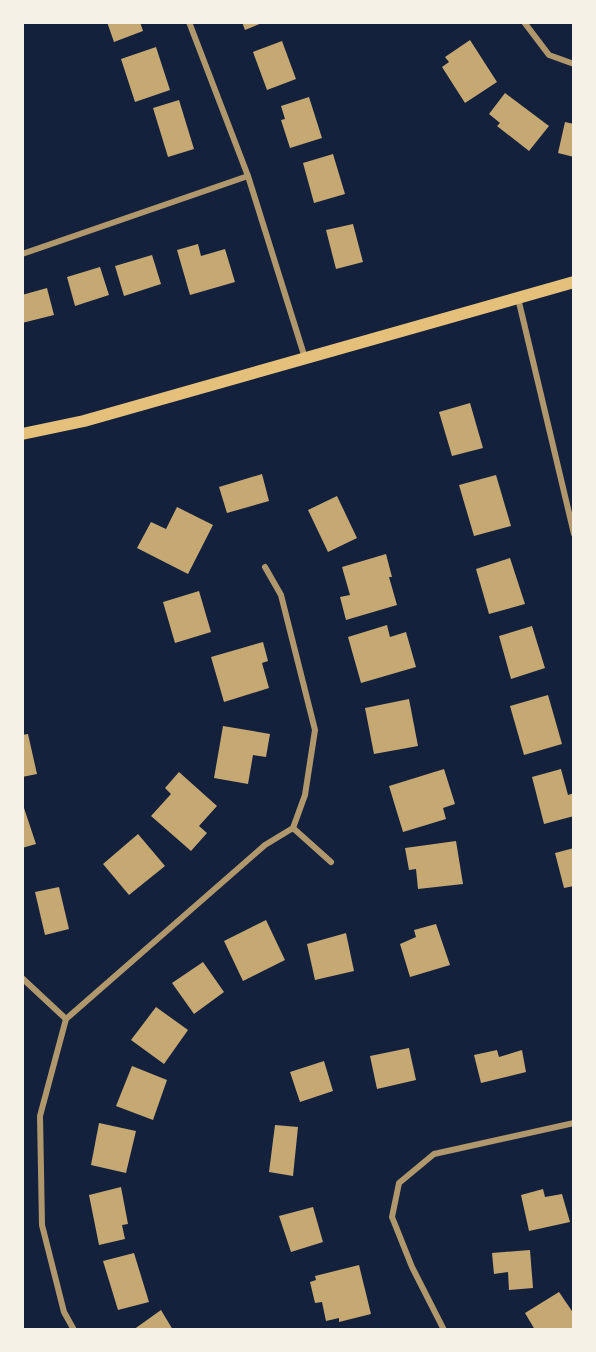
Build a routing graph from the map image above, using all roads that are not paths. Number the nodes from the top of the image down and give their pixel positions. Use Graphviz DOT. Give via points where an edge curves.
graph roads {
  1 [pos="189,22"];
  2 [pos="524,22"];
  3 [pos="573,64"];
  4 [pos="248,176"];
  5 [pos="22,254"];
  6 [pos="573,282"];
  7 [pos="518,298"];
  8 [pos="306,358"];
  9 [pos="22,434"];
  10 [pos="573,534"];
  11 [pos="264,567"];
  12 [pos="293,828"];
  13 [pos="331,862"];
  14 [pos="22,978"];
  15 [pos="66,1019"];
  16 [pos="573,1123"];
  17 [pos="74,1329"];
  18 [pos="444,1329"];
  1 -- 4 [label="street"];
  2 -- 3 [label="street" via="549,55"];
  4 -- 5 [label="street"];
  4 -- 8 [label="street"];
  6 -- 7 [label="main road"];
  7 -- 8 [label="main road"];
  7 -- 10 [label="street"];
  8 -- 9 [label="main road" via="84,421"];
  11 -- 12 [label="street" via="281,595 315,730 305,795"];
  12 -- 13 [label="street"];
  12 -- 15 [label="street" via="266,845"];
  14 -- 15 [label="street"];
  15 -- 17 [label="street" via="40,1116 42,1225 64,1312"];
  16 -- 18 [label="street" via="434,1154 399,1183 392,1217"];
}
